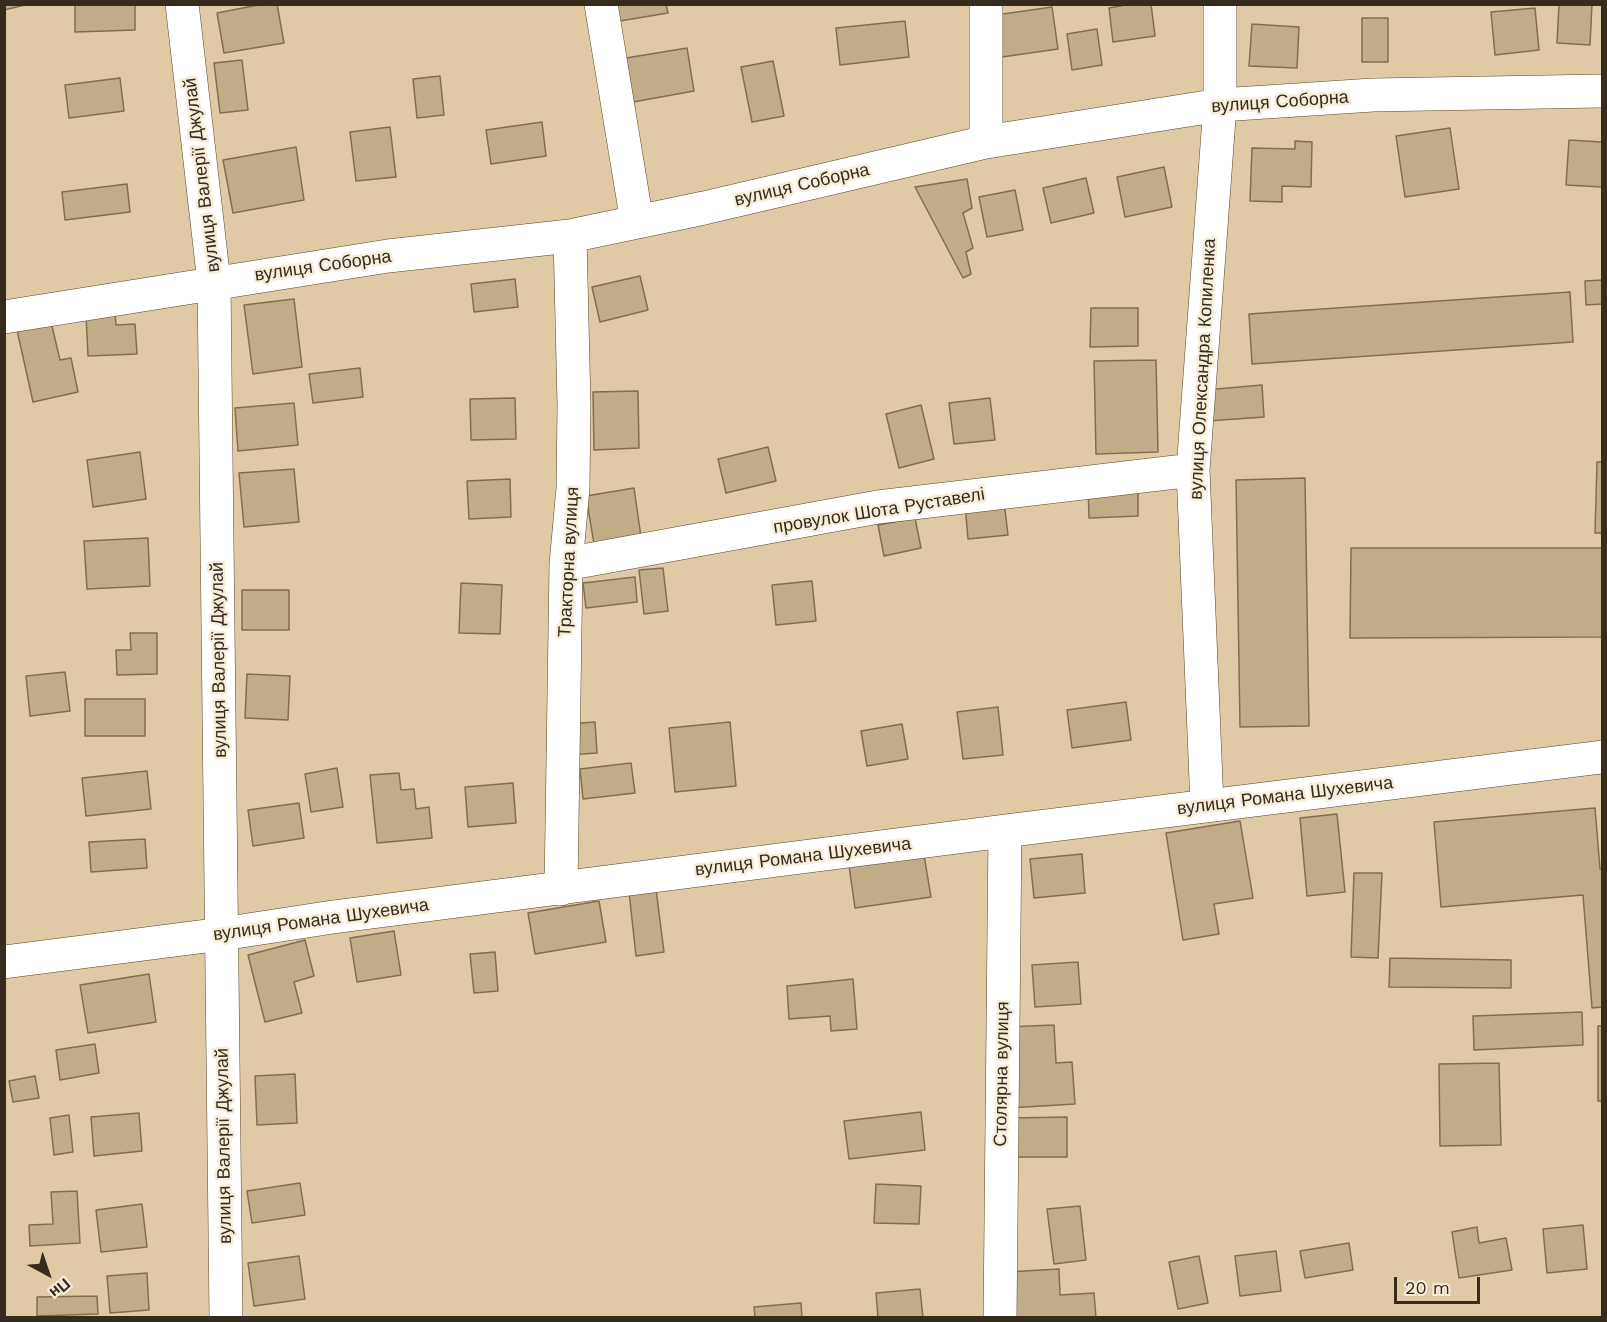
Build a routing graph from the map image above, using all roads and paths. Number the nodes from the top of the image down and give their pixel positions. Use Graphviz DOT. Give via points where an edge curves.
graph roads {
  1 [pos="182,4"];
  2 [pos="601,4"];
  3 [pos="986,4"];
  4 [pos="1220,4"];
  5 [pos="1602,91"];
  6 [pos="1220,105"];
  7 [pos="986,142"];
  8 [pos="638,222"];
  9 [pos="570,236"];
  10 [pos="214,282"];
  11 [pos="4,317"];
  12 [pos="1193,470"];
  13 [pos="566,564"];
  14 [pos="1602,757"];
  15 [pos="1207,806"];
  16 [pos="1005,831"];
  17 [pos="561,889"];
  18 [pos="222,934"];
  19 [pos="4,962"];
  20 [pos="226,1317"];
  21 [pos="1000,1317"];
  1 -- 10 [label="street, вулиця Валерії Джулай"];
  2 -- 8 [label="street"];
  3 -- 7 [label="street"];
  4 -- 6 [label="street, вулиця Олександра Копиленка"];
  5 -- 6 [label="street, вулиця Соборна" via="1372,95"];
  6 -- 7 [label="street, вулиця Соборна"];
  6 -- 12 [label="street, вулиця Олександра Копиленка"];
  7 -- 8 [label="street, вулиця Соборна"];
  8 -- 9 [label="street, вулиця Соборна"];
  9 -- 10 [label="street, вулиця Соборна" via="388,256"];
  9 -- 13 [label="street, Тракторна вулиця" via="573,488"];
  10 -- 11 [label="street, вулиця Соборна"];
  10 -- 18 [label="street, вулиця Валерії Джулай"];
  12 -- 13 [label="street, провулок Шота Руставелі" via="878,507"];
  12 -- 15 [label="street, вулиця Олександра Копиленка"];
  13 -- 17 [label="street, Тракторна вулиця"];
  14 -- 15 [label="street, вулиця Романа Шухевича"];
  15 -- 16 [label="street, вулиця Романа Шухевича"];
  16 -- 17 [label="street, вулиця Романа Шухевича"];
  16 -- 21 [label="street, Столярна вулиця"];
  17 -- 18 [label="street, вулиця Романа Шухевича"];
  18 -- 19 [label="street, вулиця Романа Шухевича"];
  18 -- 20 [label="street, вулиця Валерії Джулай"];
}
